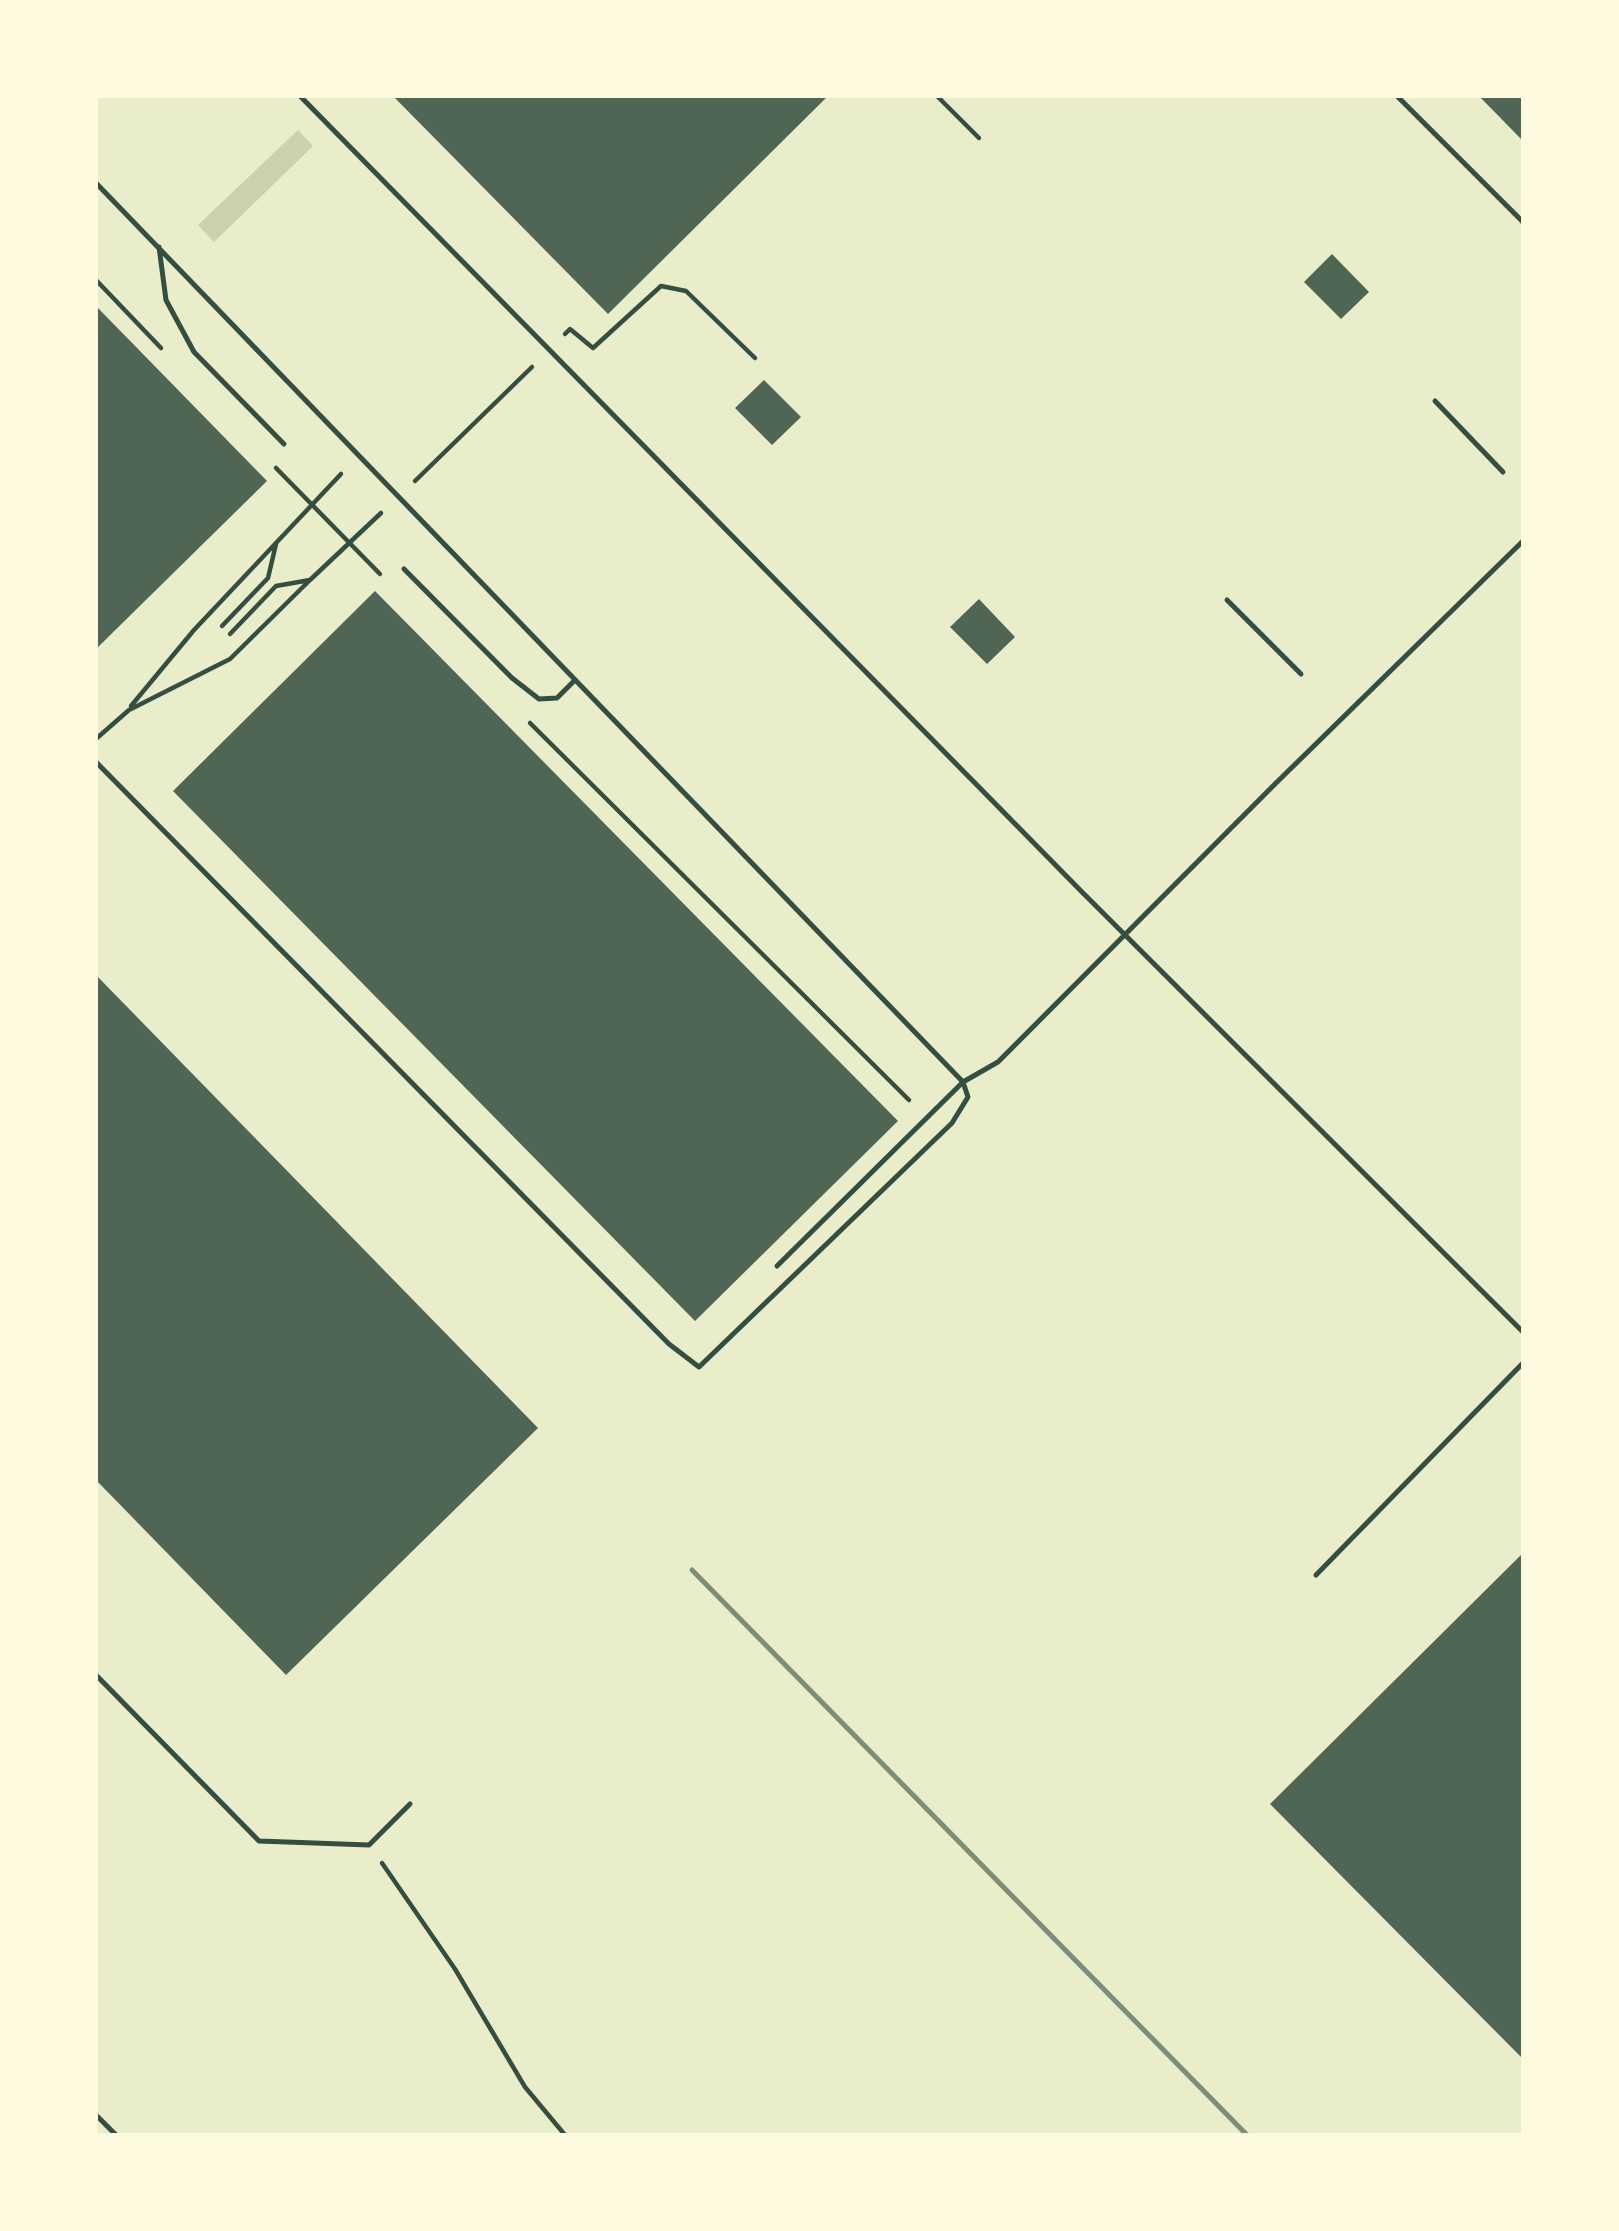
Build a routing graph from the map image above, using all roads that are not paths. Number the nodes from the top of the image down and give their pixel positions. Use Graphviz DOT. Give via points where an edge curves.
graph roads {
  1 [pos="300,96"];
  2 [pos="1397,96"];
  3 [pos="96,183"];
  4 [pos="1523,222"];
  5 [pos="159,247"];
  6 [pos="1434,401"];
  7 [pos="284,444"];
  8 [pos="1503,472"];
  9 [pos="1523,541"];
  10 [pos="404,569"];
  11 [pos="1227,600"];
  12 [pos="1301,674"];
  13 [pos="575,680"];
  14 [pos="96,762"];
  15 [pos="1125,933"];
  16 [pos="963,1082"];
  17 [pos="777,1266"];
  18 [pos="1523,1332"];
  19 [pos="1523,1363"];
  20 [pos="1316,1575"];
  21 [pos="96,1675"];
  22 [pos="410,1804"];
  23 [pos="96,2115"];
  24 [pos="116,2135"];
  1 -- 15 [label="lane"];
  2 -- 4 [label="lane"];
  3 -- 5 [label="lane"];
  5 -- 7 [label="lane" via="166,300 194,352"];
  5 -- 13 [label="lane"];
  6 -- 8 [label="lane"];
  9 -- 15 [label="lane"];
  10 -- 13 [label="lane" via="538,699 557,698"];
  11 -- 12 [label="lane"];
  13 -- 16 [label="lane"];
  14 -- 16 [label="lane" via="669,1344 699,1367 953,1123 968,1097"];
  15 -- 16 [label="lane" via="998,1062"];
  15 -- 18 [label="lane"];
  16 -- 17 [label="lane"];
  19 -- 20 [label="lane"];
  21 -- 22 [label="lane" via="260,1841 369,1845"];
  23 -- 24 [label="lane"];
}
